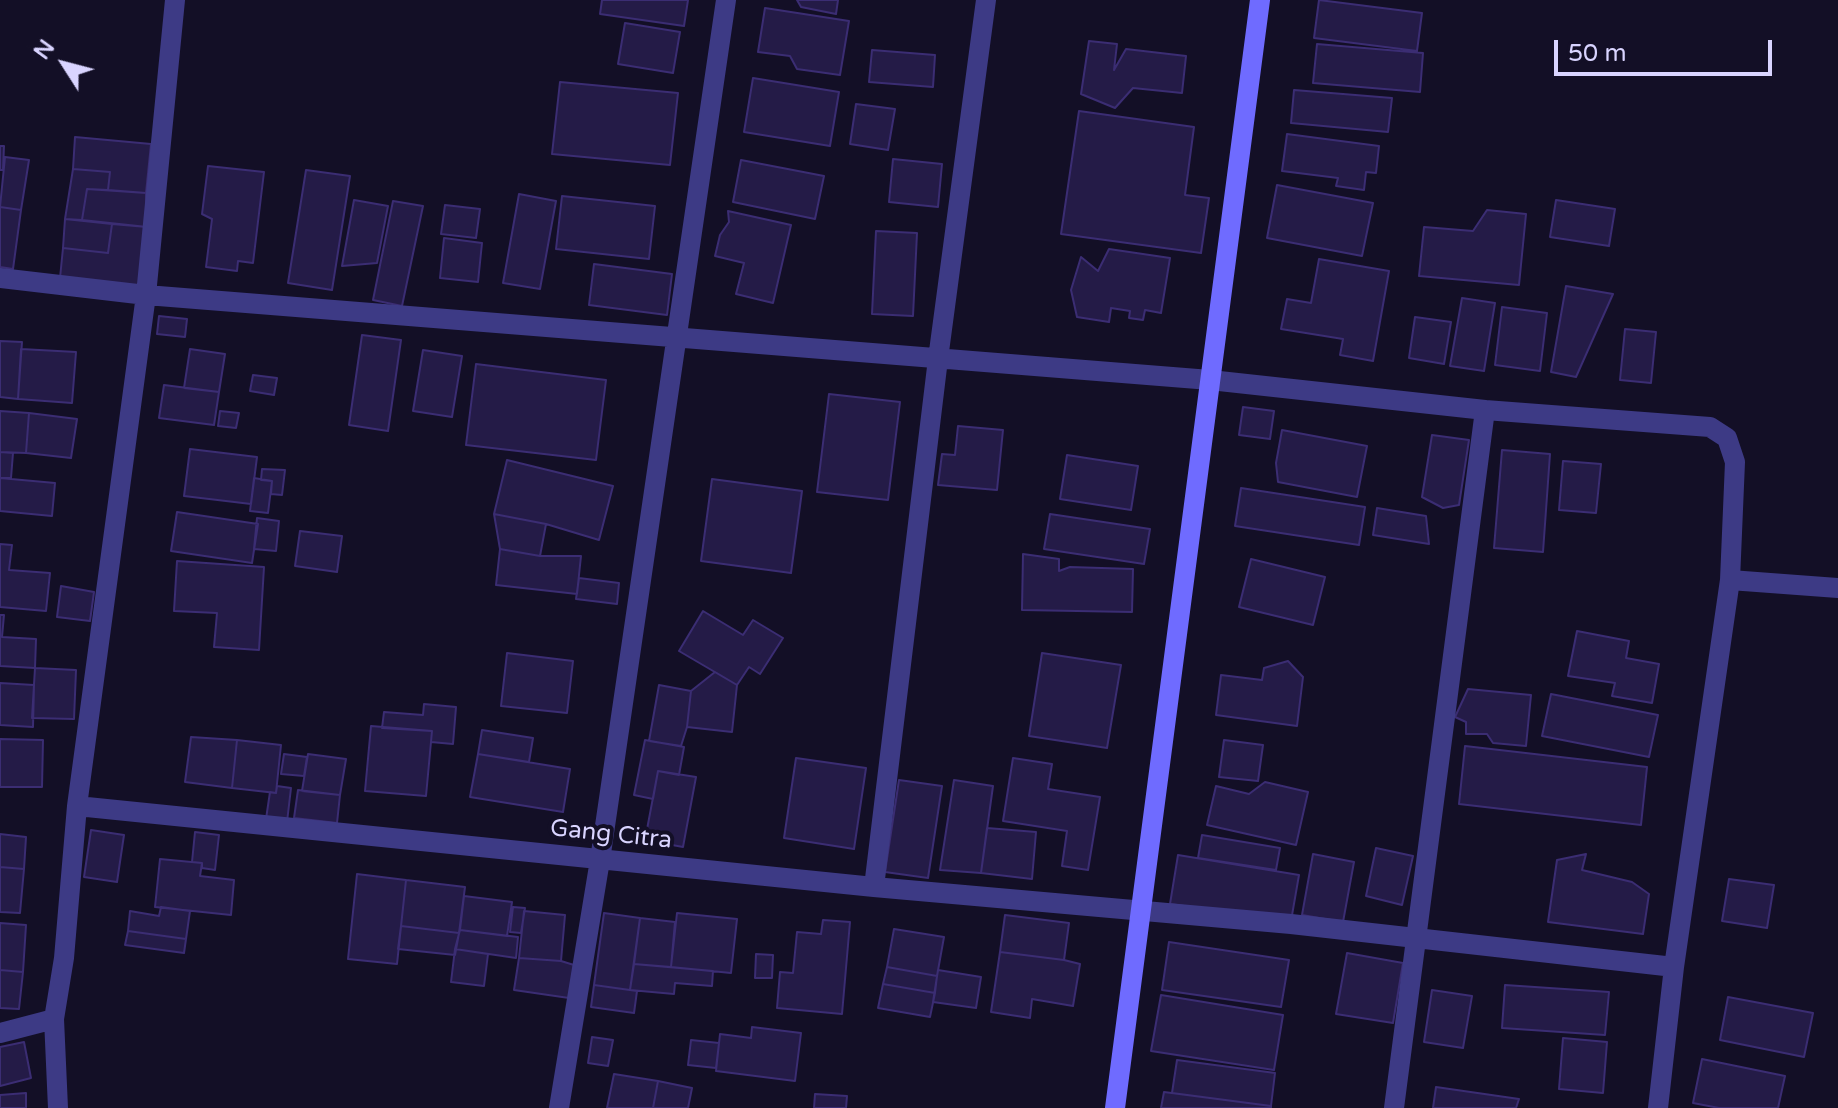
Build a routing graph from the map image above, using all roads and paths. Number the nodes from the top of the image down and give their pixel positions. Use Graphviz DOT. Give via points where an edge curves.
graph roads {
  1 [pos="175,0"];
  2 [pos="726,0"];
  3 [pos="986,0"];
  4 [pos="1260,0"];
  5 [pos="0,278"];
  6 [pos="146,295"];
  7 [pos="677,336"];
  8 [pos="938,359"];
  9 [pos="1210,380"];
  10 [pos="1485,410"];
  11 [pos="1730,580"];
  12 [pos="1838,588"];
  13 [pos="77,806"];
  14 [pos="600,860"];
  15 [pos="874,887"];
  16 [pos="1139,910"];
  17 [pos="1416,939"];
  18 [pos="1674,967"];
  19 [pos="54,1019"];
  20 [pos="0,1033"];
  21 [pos="58,1108"];
  22 [pos="559,1108"];
  23 [pos="1115,1108"];
  24 [pos="1394,1108"];
  25 [pos="1658,1108"];
  1 -- 6 [label="street"];
  2 -- 7 [label="street"];
  3 -- 8 [label="street"];
  4 -- 9 [label="street"];
  5 -- 6 [label="street"];
  6 -- 7 [label="street"];
  6 -- 13 [label="street"];
  7 -- 8 [label="street"];
  7 -- 14 [label="street"];
  8 -- 9 [label="street"];
  8 -- 15 [label="street"];
  9 -- 10 [label="street"];
  9 -- 16 [label="street"];
  10 -- 11 [label="street" via="1710,427 1727,438 1735,462"];
  10 -- 17 [label="street"];
  11 -- 12 [label="street"];
  11 -- 18 [label="street"];
  13 -- 14 [label="street, Gang Citra"];
  13 -- 19 [label="street"];
  14 -- 15 [label="street, Gang Citra"];
  14 -- 22 [label="street"];
  15 -- 16 [label="street, Gang Citra"];
  16 -- 17 [label="street, Gang Citra"];
  16 -- 23 [label="street"];
  17 -- 18 [label="street, Gang Citra"];
  17 -- 24 [label="street"];
  18 -- 25 [label="street"];
  19 -- 20 [label="street"];
  19 -- 21 [label="street"];
}
